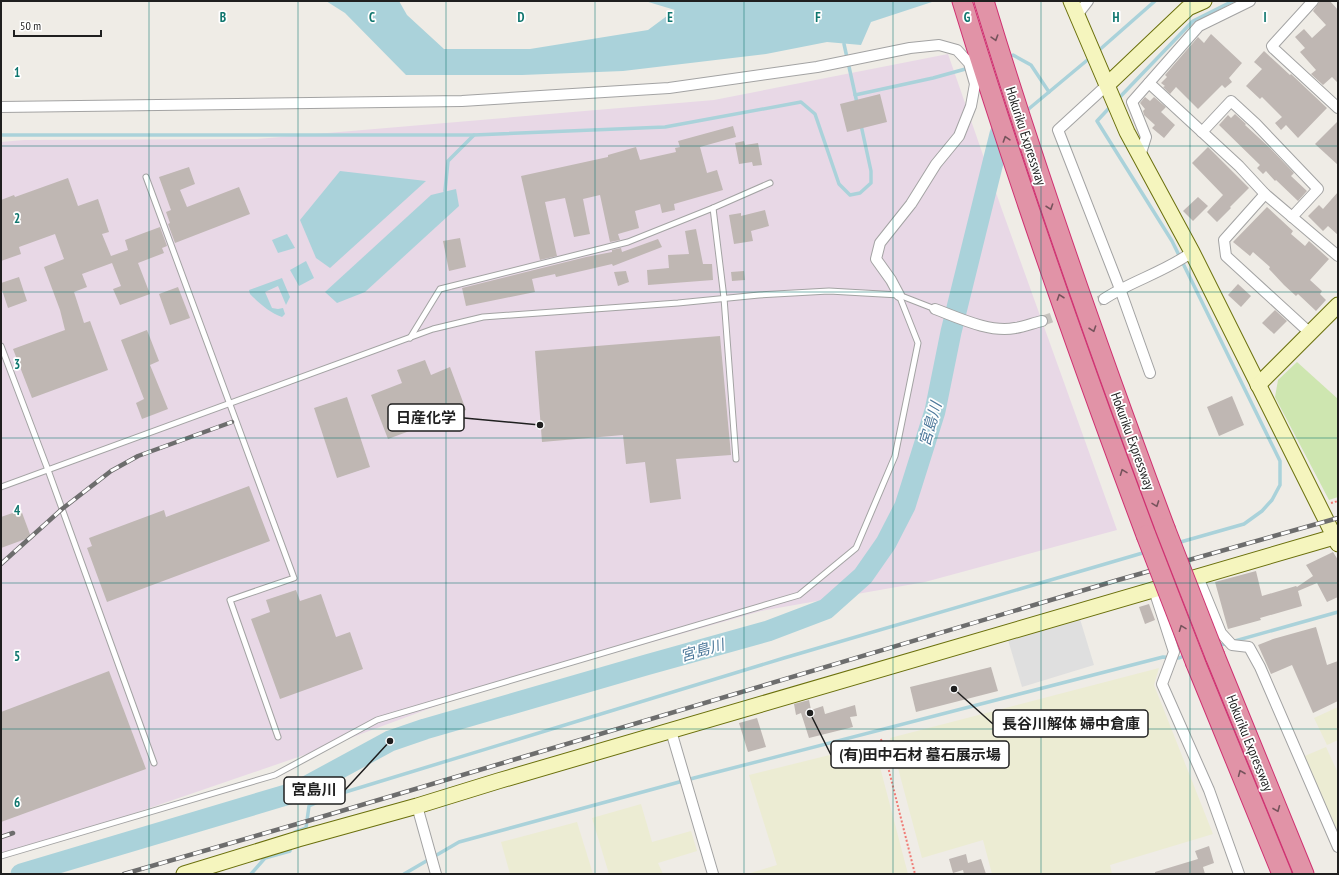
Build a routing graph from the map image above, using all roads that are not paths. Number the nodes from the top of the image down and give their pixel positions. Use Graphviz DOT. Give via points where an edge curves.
graph roads {
  1 [pos="962,1"];
  2 [pos="984,1"];
  3 [pos="1088,1"];
  4 [pos="1204,1"];
  5 [pos="1250,1"];
  6 [pos="1312,1"];
  7 [pos="1073,6"];
  8 [pos="1149,83"];
  9 [pos="1107,85"];
  10 [pos="1,107"];
  11 [pos="1338,108"];
  12 [pos="1202,132"];
  13 [pos="1140,156"];
  14 [pos="146,177"];
  15 [pos="770,183"];
  16 [pos="1265,194"];
  17 [pos="713,208"];
  18 [pos="1292,217"];
  19 [pos="1192,252"];
  20 [pos="1338,256"];
  21 [pos="1120,289"];
  22 [pos="899,295"];
  23 [pos="724,298"];
  24 [pos="1104,299"];
  25 [pos="1338,305"];
  26 [pos="935,309"];
  27 [pos="1042,321"];
  28 [pos="1310,333"];
  29 [pos="410,338"];
  30 [pos="1,346"];
  31 [pos="1150,373"];
  32 [pos="1258,386"];
  33 [pos="229,404"];
  34 [pos="736,459"];
  35 [pos="48,470"];
  36 [pos="1,487"];
  37 [pos="1336,541"];
  38 [pos="1198,577"];
  39 [pos="1154,590"];
  40 [pos="671,731"];
  41 [pos="278,737"];
  42 [pos="154,763"];
  43 [pos="417,806"];
  44 [pos="1338,847"];
  45 [pos="1,856"];
  46 [pos="189,873"];
  47 [pos="436,874"];
  48 [pos="713,874"];
  49 [pos="1239,874"];
  50 [pos="1282,874"];
  51 [pos="1304,874"];
  50 -- 1 [label="highway, Hokuriku Expressway, one-way, bridge" via="1196,664 1103,419 1018,176"];
  2 -- 51 [label="highway, Hokuriku Expressway, one-way, bridge" via="1033,156 1117,399 1215,656"];
  3 -- 7 [label="street"];
  4 -- 9 [label="street" via="1188,8"];
  5 -- 8 [label="street" via="1199,26"];
  6 -- 11 [label="street" via="1272,46"];
  7 -- 9 [label="street"];
  8 -- 12 [label="street"];
  8 -- 13 [label="street" via="1132,102 1146,137"];
  9 -- 13 [label="street"];
  9 -- 21 [label="street" via="1058,130"];
  10 -- 22 [label="street" via="462,101 668,88 817,67 910,48 939,45 956,50 969,63 975,84 971,106 959,136 880,243 876,259"];
  12 -- 16 [label="street"];
  12 -- 18 [label="street" via="1230,101 1256,124 1318,190"];
  13 -- 19 [label="street"];
  14 -- 33 [label="lane"];
  15 -- 17 [label="lane"];
  16 -- 18 [label="street"];
  16 -- 28 [label="street" via="1224,240 1226,256"];
  17 -- 23 [label="lane"];
  17 -- 29 [label="lane" via="628,242 440,289"];
  18 -- 20 [label="street"];
  19 -- 21 [label="street" via="1180,261"];
  19 -- 32 [label="street"];
  21 -- 24 [label="street"];
  21 -- 31 [label="street"];
  22 -- 23 [label="lane" via="829,291"];
  22 -- 26 [label="lane"];
  22 -- 45 [label="lane" via="918,343 895,456 856,548 799,595 377,720 275,775"];
  23 -- 29 [label="lane" via="483,317 433,329"];
  23 -- 34 [label="lane"];
  25 -- 28 [label="street"];
  26 -- 27 [label="street" via="999,330 1015,329"];
  28 -- 32 [label="street"];
  29 -- 33 [label="lane"];
  30 -- 35 [label="lane"];
  32 -- 37 [label="street"];
  33 -- 35 [label="lane"];
  33 -- 41 [label="lane" via="294,578 230,600"];
  35 -- 36 [label="lane"];
  35 -- 42 [label="lane"];
  37 -- 38 [label="street"];
  38 -- 39 [label="street"];
  38 -- 44 [label="street" via="1221,634 1232,645 1249,647 1260,667"];
  39 -- 40 [label="street"];
  39 -- 49 [label="street" via="1174,652 1162,684 1208,790"];
  40 -- 43 [label="street"];
  40 -- 48 [label="street"];
  43 -- 46 [label="street"];
  43 -- 47 [label="street"];
}
